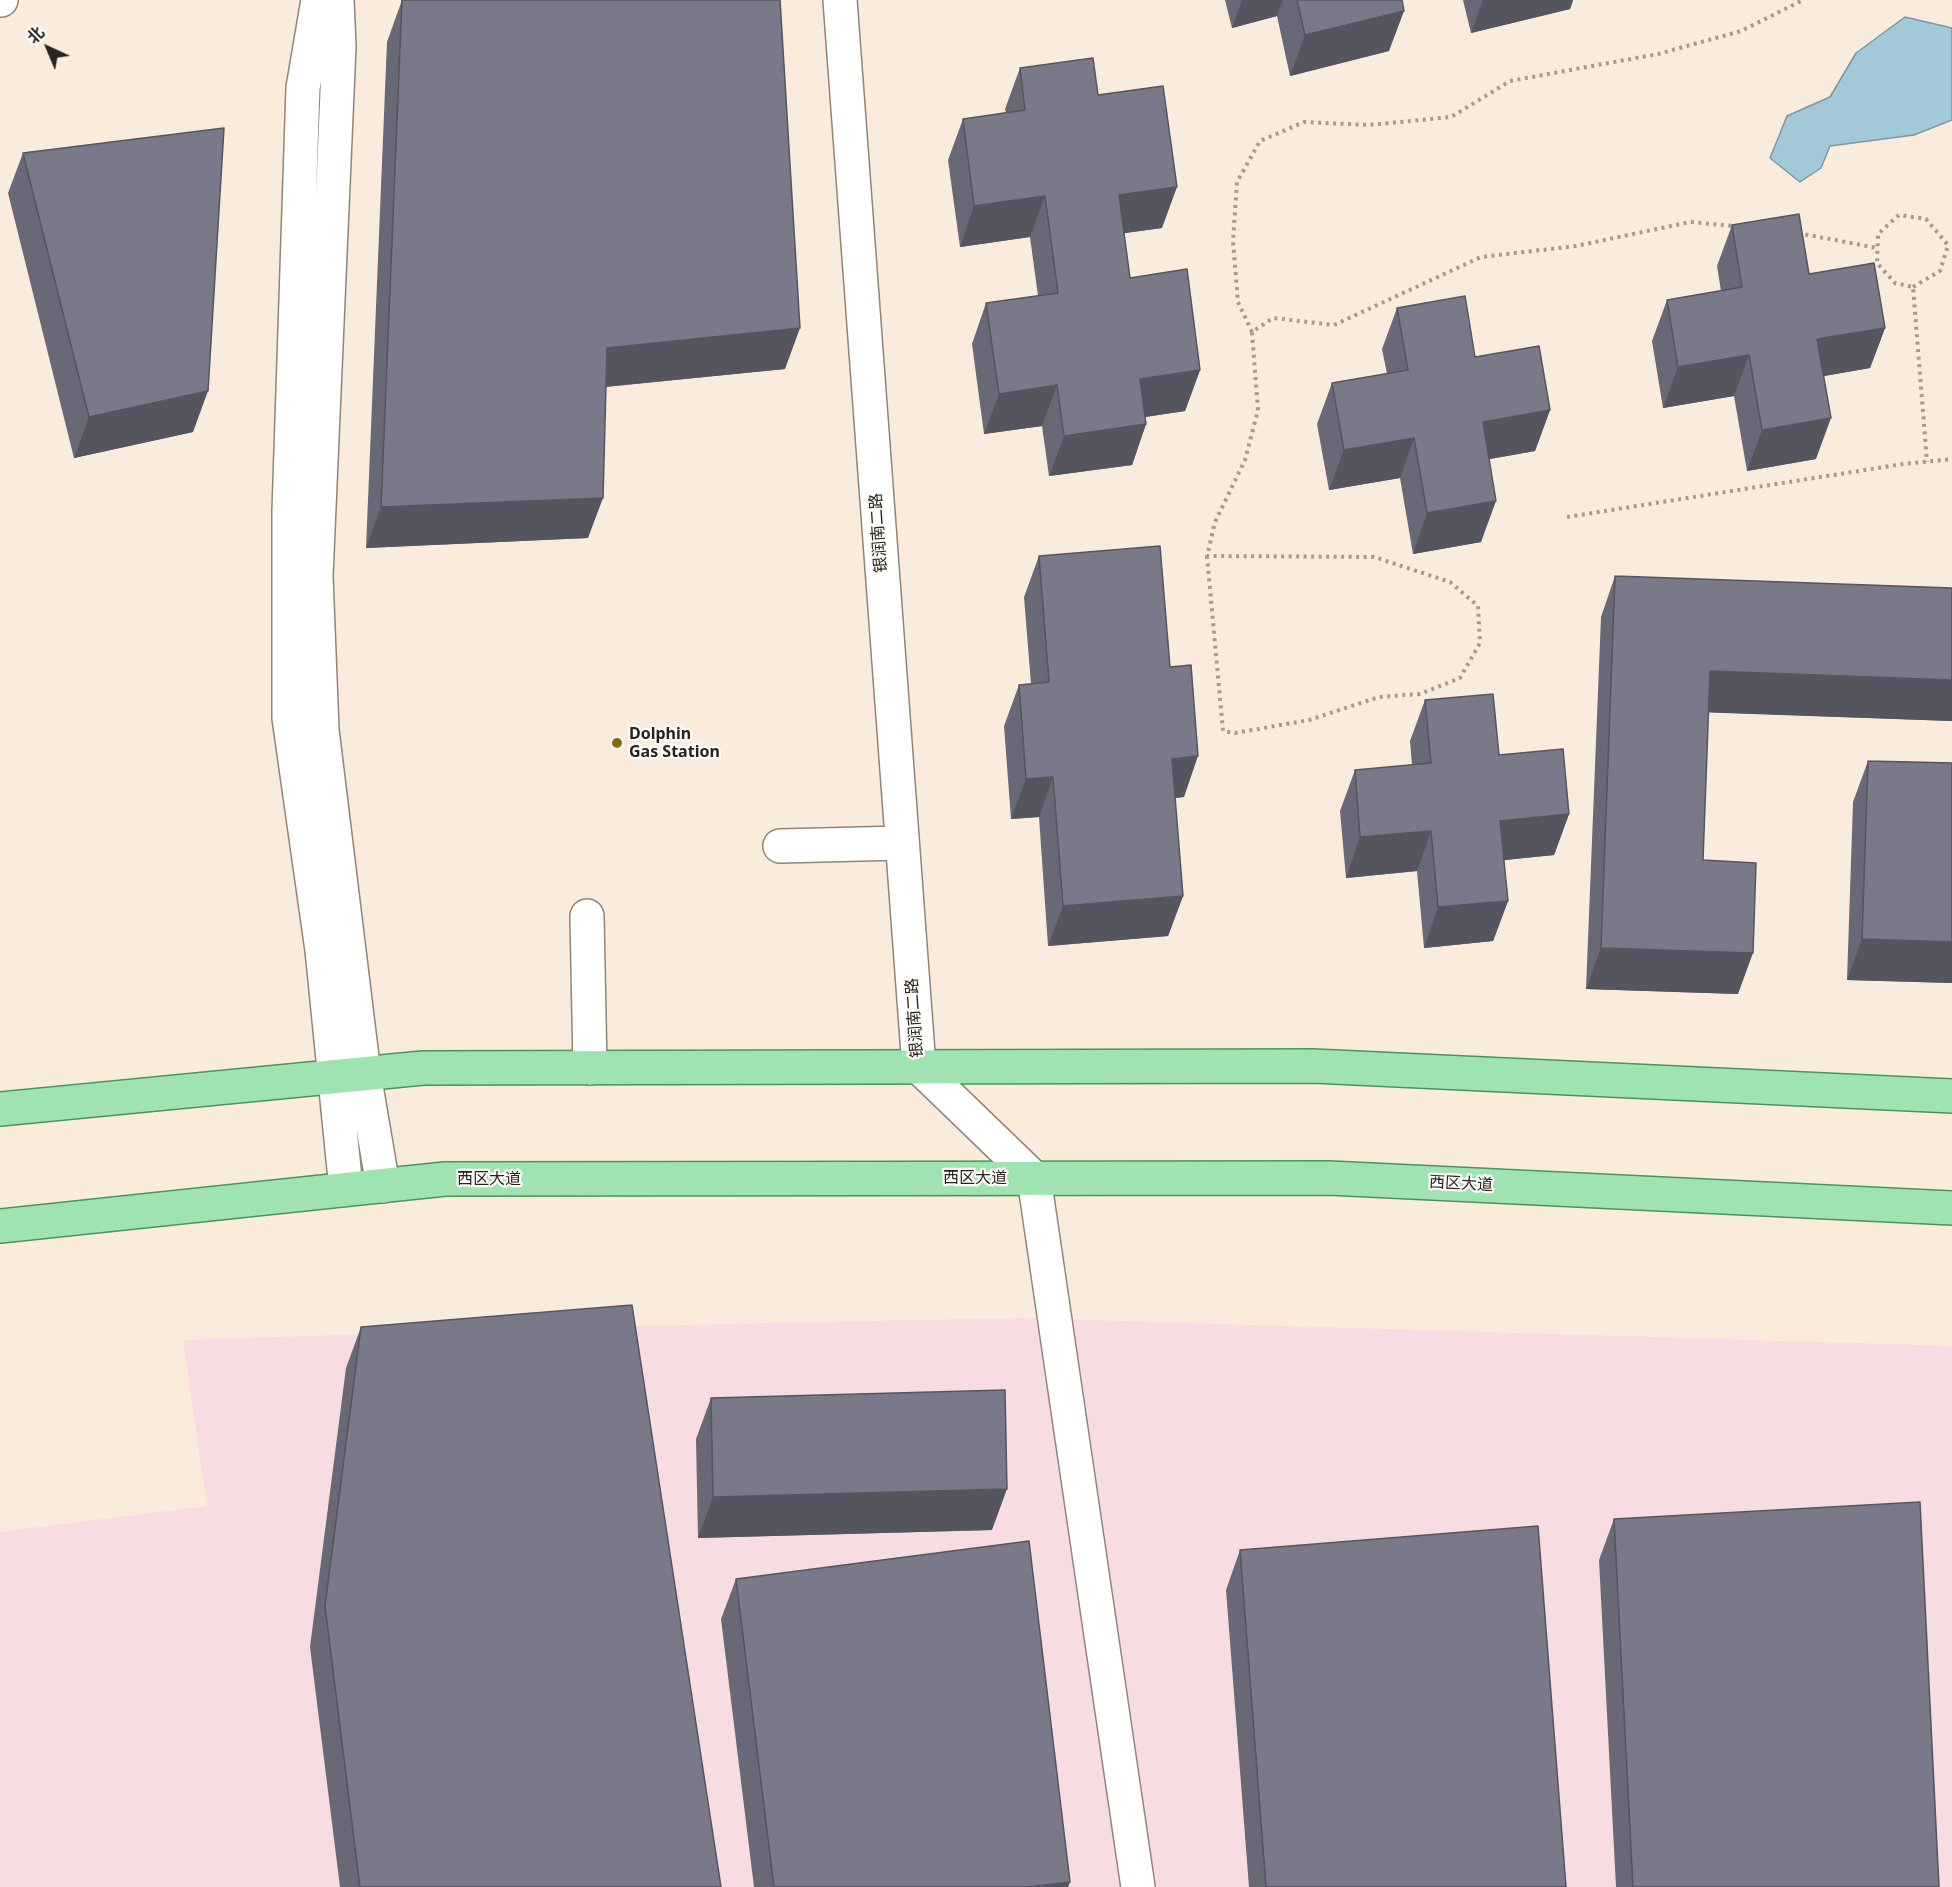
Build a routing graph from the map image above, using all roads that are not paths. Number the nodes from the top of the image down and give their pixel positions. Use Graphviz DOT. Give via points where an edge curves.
graph roads {
  1 [pos="318,0"];
  2 [pos="337,0"];
  3 [pos="840,0"];
  4 [pos="902,843"];
  5 [pos="780,846"];
  6 [pos="587,916"];
  7 [pos="919,1067"];
  8 [pos="590,1068"];
  9 [pos="349,1076"];
  10 [pos="1952,1096"];
  11 [pos="0,1109"];
  12 [pos="1034,1178"];
  13 [pos="383,1186"];
  14 [pos="346,1189"];
  15 [pos="1952,1208"];
  16 [pos="0,1226"];
  17 [pos="1138,1887"];
  1 -- 9 [label="street" via="303,88 289,512 289,718 322,950"];
  2 -- 9 [label="street" via="339,46 316,576 322,730"];
  3 -- 4 [label="street, 银润南二路"];
  4 -- 5 [label="street"];
  4 -- 7 [label="street, 银润南二路"];
  6 -- 8 [label="street"];
  7 -- 8 [label="main road"];
  7 -- 10 [label="main road" via="1314,1066"];
  7 -- 12 [label="street"];
  8 -- 9 [label="main road" via="423,1068"];
  9 -- 11 [label="main road"];
  9 -- 13 [label="street"];
  9 -- 14 [label="street"];
  12 -- 13 [label="main road, 西区大道" via="446,1179"];
  12 -- 15 [label="main road, 西区大道" via="1329,1178"];
  12 -- 17 [label="street"];
  13 -- 14 [label="main road, 西区大道"];
  14 -- 16 [label="main road, 西区大道"];
}
